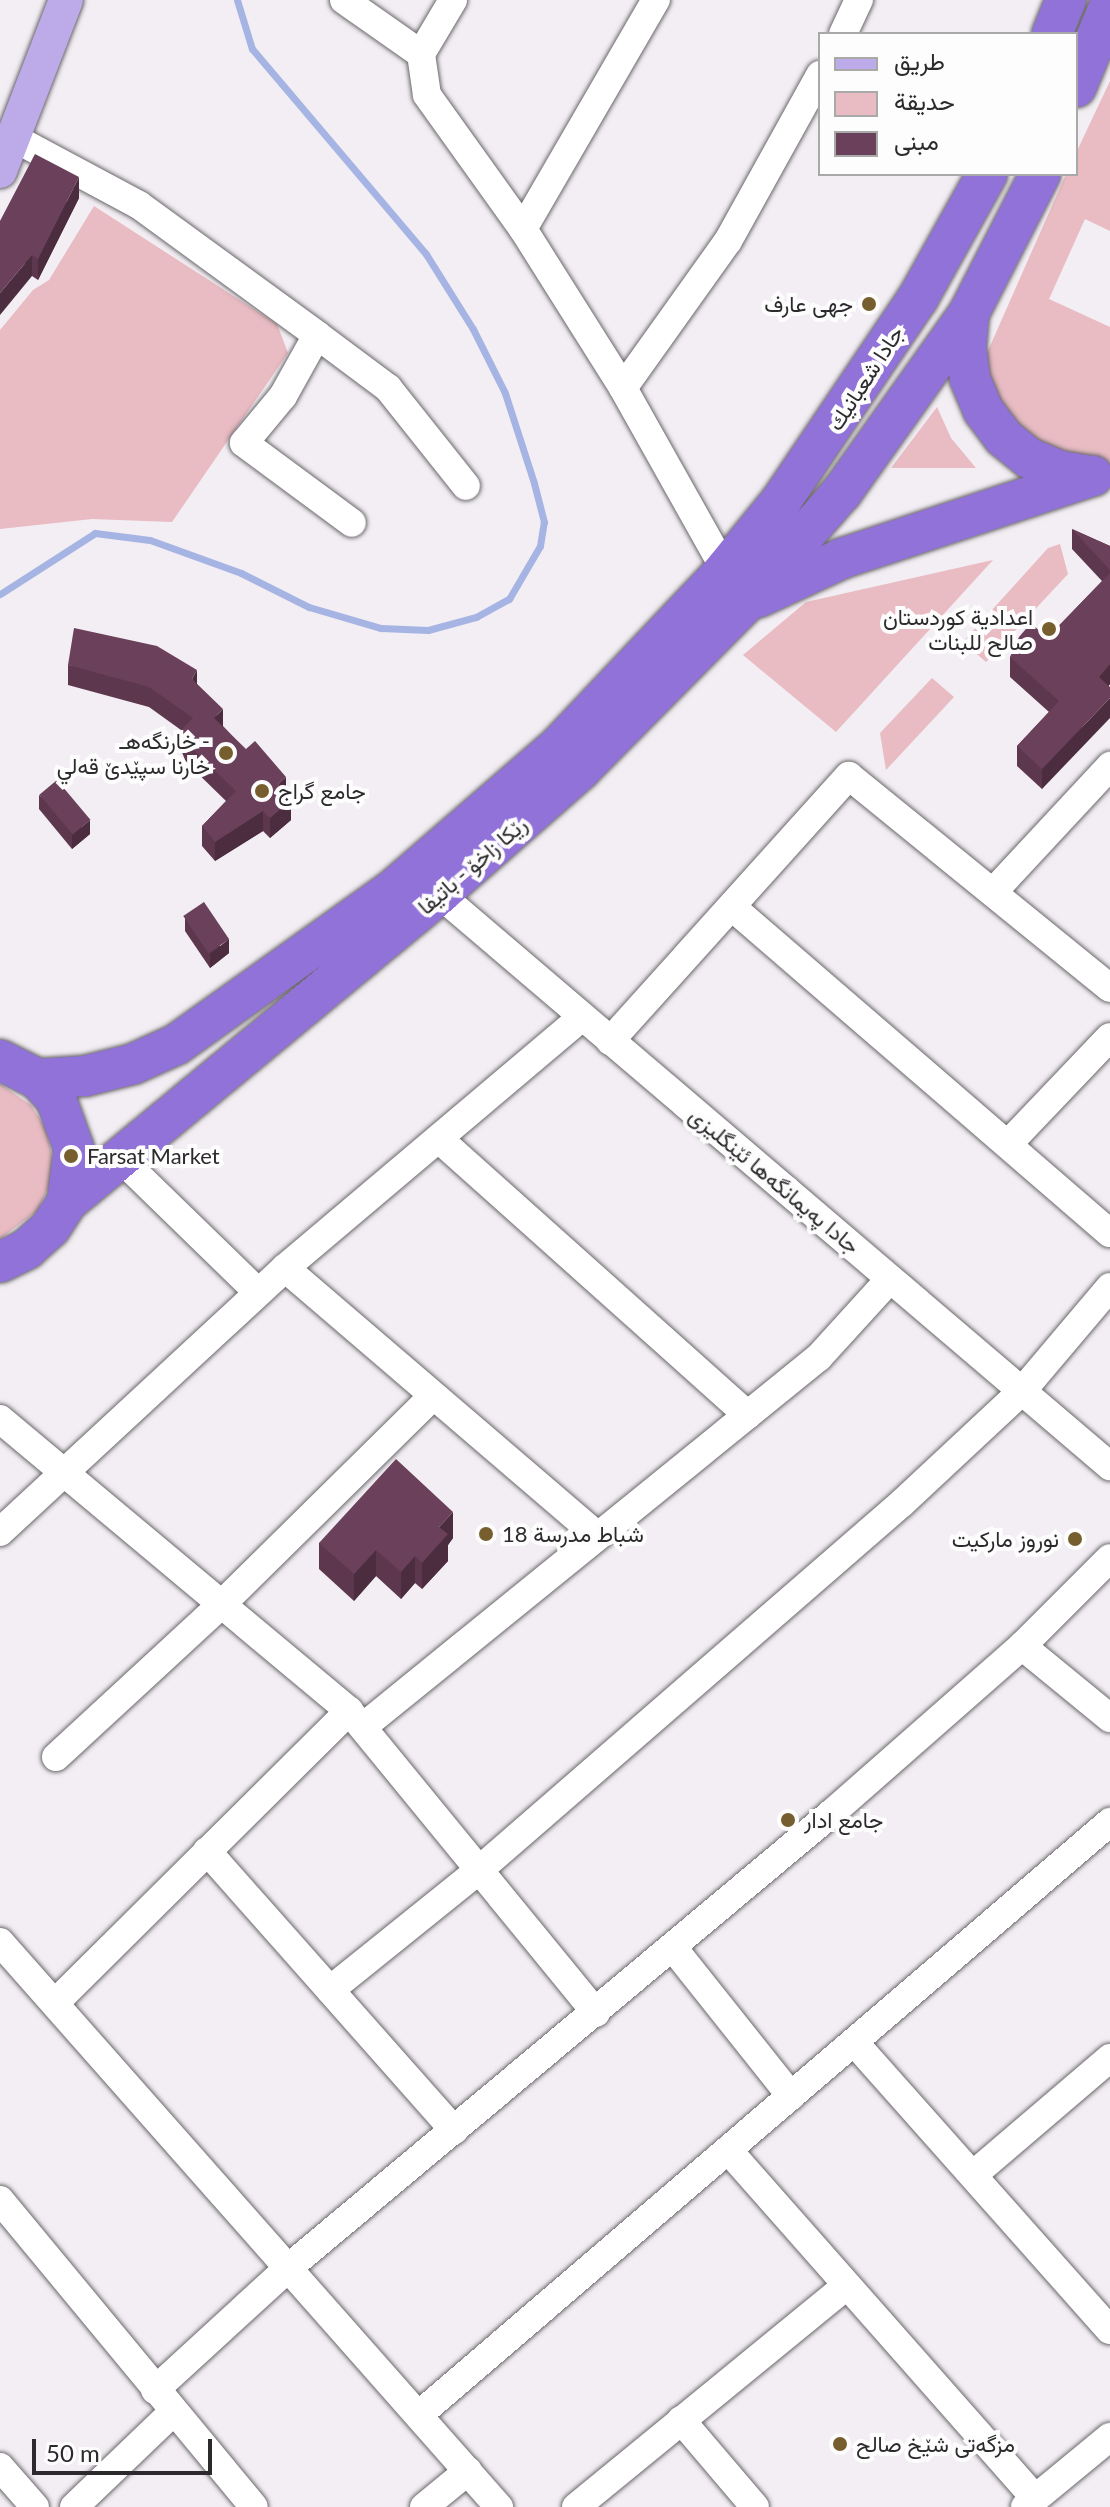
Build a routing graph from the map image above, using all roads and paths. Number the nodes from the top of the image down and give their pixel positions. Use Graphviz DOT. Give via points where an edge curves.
graph roads {
  1 [pos="66,0"];
  2 [pos="344,0"];
  3 [pos="453,0"];
  4 [pos="656,0"];
  5 [pos="859,0"];
  6 [pos="1066,0"];
  7 [pos="1110,5"];
  8 [pos="844,32"];
  9 [pos="1053,32"];
  10 [pos="421,54"];
  11 [pos="818,79"];
  12 [pos="1078,82"];
  13 [pos="14,138"];
  14 [pos="0,171"];
  15 [pos="986,176"];
  16 [pos="1039,176"];
  17 [pos="523,229"];
  18 [pos="971,310"];
  19 [pos="317,335"];
  20 [pos="623,388"];
  21 [pos="1102,475"];
  22 [pos="466,486"];
  23 [pos="352,523"];
  24 [pos="725,570"];
  25 [pos="745,603"];
  26 [pos="1110,766"];
  27 [pos="994,891"];
  28 [pos="439,894"];
  29 [pos="732,907"];
  30 [pos="1110,988"];
  31 [pos="582,1017"];
  32 [pos="1110,1037"];
  33 [pos="610,1041"];
  34 [pos="0,1060"];
  35 [pos="38,1079"];
  36 [pos="439,1139"];
  37 [pos="1009,1143"];
  38 [pos="120,1158"];
  39 [pos="67,1202"];
  40 [pos="1110,1233"];
  41 [pos="0,1262"];
  42 [pos="285,1268"];
  43 [pos="890,1279"];
  44 [pos="1110,1287"];
  45 [pos="258,1292"];
  46 [pos="1022,1391"];
  47 [pos="432,1397"];
  48 [pos="748,1415"];
  49 [pos="0,1419"];
  50 [pos="1110,1466"];
  51 [pos="62,1469"];
  52 [pos="0,1532"];
  53 [pos="597,1535"];
  54 [pos="1110,1558"];
  55 [pos="224,1602"];
  56 [pos="1022,1646"];
  57 [pos="1110,1718"];
  58 [pos="356,1719"];
  59 [pos="56,1757"];
  60 [pos="1110,1822"];
  61 [pos="207,1851"];
  62 [pos="478,1871"];
  63 [pos="0,1942"];
  64 [pos="674,1949"];
  65 [pos="330,1990"];
  66 [pos="57,2001"];
  67 [pos="596,2013"];
  68 [pos="854,2042"];
  69 [pos="1108,2062"];
  70 [pos="791,2096"];
  71 [pos="454,2130"];
  72 [pos="728,2150"];
  73 [pos="973,2175"];
  74 [pos="0,2200"];
  75 [pos="287,2269"];
  76 [pos="847,2285"];
  77 [pos="1110,2330"];
  78 [pos="155,2390"];
  79 [pos="173,2412"];
  80 [pos="421,2413"];
  81 [pos="681,2420"];
  82 [pos="1110,2437"];
  83 [pos="0,2467"];
  84 [pos="468,2471"];
  85 [pos="1030,2503"];
  86 [pos="35,2507"];
  87 [pos="74,2507"];
  88 [pos="254,2507"];
  89 [pos="424,2507"];
  90 [pos="499,2507"];
  91 [pos="576,2507"];
  92 [pos="755,2507"];
  1 -- 13 [label="main road"];
  2 -- 10 [label="street"];
  3 -- 10 [label="street"];
  4 -- 17 [label="street"];
  5 -- 8 [label="street"];
  6 -- 9 [label="highway"];
  7 -- 12 [label="highway"];
  10 -- 17 [label="street" via="427,95"];
  11 -- 20 [label="street" via="728,241"];
  13 -- 14 [label="main road"];
  13 -- 19 [label="street" via="139,205"];
  15 -- 24 [label="highway, جادا شعبانيك" via="909,311 806,468"];
  16 -- 18 [label="highway"];
  17 -- 20 [label="street"];
  18 -- 21 [label="highway" via="966,346 970,379 983,410 1003,437 1029,458 1060,471"];
  18 -- 25 [label="highway, رێکا زاخۆ - باتیفا" via="842,492"];
  19 -- 22 [label="street" via="388,388"];
  19 -- 23 [label="street" via="283,396 244,443"];
  20 -- 24 [label="street"];
  21 -- 25 [label="highway" via="843,558"];
  24 -- 35 [label="highway, رێکا زاخۆ - باتیفا" via="560,745 394,889 177,1044 97,1073"];
  25 -- 28 [label="highway, رێکا زاخۆ - باتیفا" via="580,770"];
  26 -- 27 [label="street"];
  27 -- 29 [label="street" via="849,776"];
  27 -- 30 [label="street"];
  28 -- 31 [label="street, جادا په‌يمانگه‌ها ئێنگليزى"];
  28 -- 38 [label="highway, رێکا زاخۆ - باتیفا"];
  29 -- 33 [label="street"];
  29 -- 37 [label="street"];
  31 -- 33 [label="street, جادا په‌يمانگه‌ها ئێنگليزى"];
  31 -- 36 [label="street"];
  32 -- 37 [label="street"];
  33 -- 43 [label="street, جادا په‌يمانگه‌ها ئێنگليزى"];
  34 -- 35 [label="highway"];
  35 -- 39 [label="highway" via="68,1123 74,1176"];
  36 -- 42 [label="street"];
  36 -- 48 [label="street"];
  37 -- 40 [label="street"];
  38 -- 39 [label="highway, رێکا زاخۆ - باتیفا"];
  38 -- 45 [label="street"];
  39 -- 41 [label="highway, رێکا زاخۆ - باتیفا" via="39,1239"];
  42 -- 45 [label="street"];
  42 -- 47 [label="street"];
  43 -- 46 [label="street, جادا په‌يمانگه‌ها ئێنگليزى"];
  43 -- 48 [label="street" via="819,1357"];
  44 -- 46 [label="street"];
  45 -- 51 [label="street"];
  46 -- 50 [label="street, جادا په‌يمانگه‌ها ئێنگليزى"];
  46 -- 62 [label="street" via="902,1503"];
  47 -- 53 [label="street"];
  47 -- 55 [label="street"];
  48 -- 53 [label="street"];
  49 -- 51 [label="street"];
  51 -- 52 [label="street"];
  51 -- 55 [label="street"];
  53 -- 58 [label="street"];
  54 -- 56 [label="street"];
  55 -- 58 [label="street"];
  55 -- 59 [label="street"];
  56 -- 57 [label="street"];
  56 -- 64 [label="street"];
  58 -- 61 [label="street"];
  58 -- 62 [label="street"];
  60 -- 68 [label="street"];
  61 -- 65 [label="street"];
  61 -- 66 [label="street"];
  62 -- 65 [label="street"];
  62 -- 67 [label="street"];
  63 -- 66 [label="street"];
  64 -- 67 [label="street"];
  64 -- 70 [label="street"];
  65 -- 71 [label="street"];
  66 -- 75 [label="street"];
  67 -- 71 [label="street"];
  68 -- 70 [label="street"];
  68 -- 73 [label="street"];
  69 -- 73 [label="street"];
  70 -- 72 [label="street"];
  71 -- 75 [label="street"];
  72 -- 76 [label="street"];
  72 -- 80 [label="street"];
  73 -- 77 [label="street"];
  74 -- 78 [label="street"];
  75 -- 78 [label="street"];
  75 -- 80 [label="street"];
  76 -- 81 [label="street"];
  76 -- 85 [label="street"];
  78 -- 79 [label="street"];
  79 -- 87 [label="street"];
  79 -- 88 [label="street"];
  80 -- 84 [label="street"];
  81 -- 91 [label="street"];
  81 -- 92 [label="street"];
  82 -- 85 [label="street"];
  83 -- 86 [label="street"];
  84 -- 89 [label="street"];
  84 -- 90 [label="street"];
}
